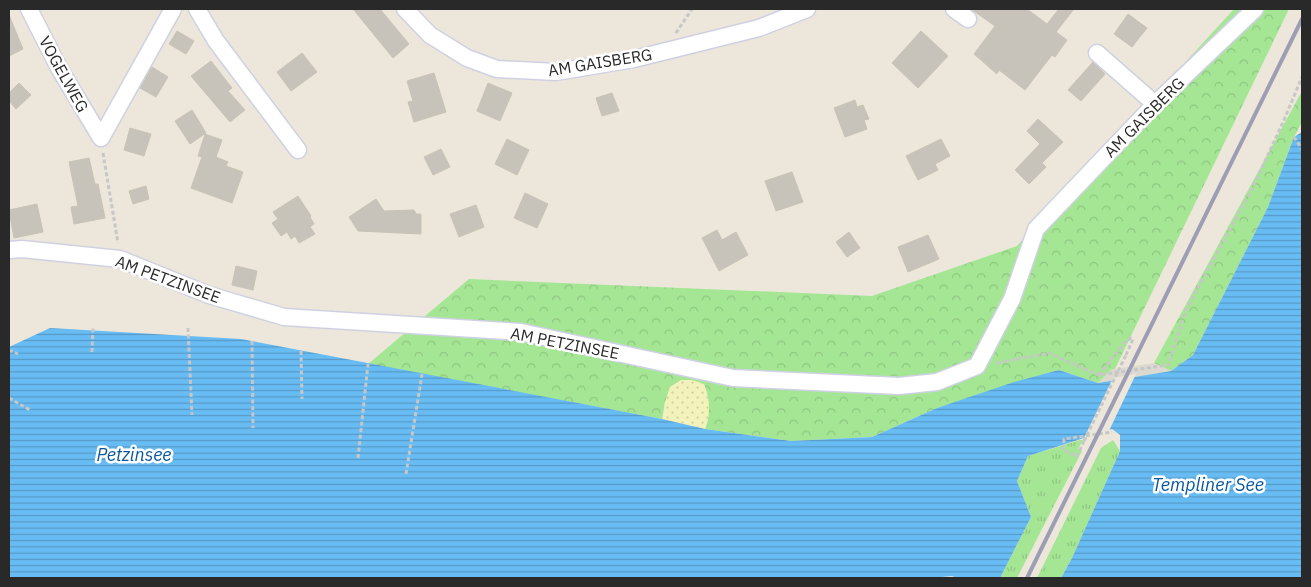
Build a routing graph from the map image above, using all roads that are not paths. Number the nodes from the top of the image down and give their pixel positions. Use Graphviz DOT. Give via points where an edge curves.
graph roads {
  1 [pos="29,9"];
  2 [pos="173,9"];
  3 [pos="197,9"];
  4 [pos="405,9"];
  5 [pos="807,9"];
  6 [pos="954,9"];
  7 [pos="1252,10"];
  8 [pos="968,18"];
  9 [pos="1097,54"];
  10 [pos="1155,104"];
  11 [pos="298,150"];
  12 [pos="9,250"];
  13 [pos="976,366"];
  1 -- 2 [label="street, VOGELWEG" via="59,68 101,138"];
  3 -- 11 [label="street" via="216,41"];
  4 -- 5 [label="street, AM GAISBERG" via="430,36 467,58 497,69 556,72 634,59 759,28"];
  6 -- 8 [label="street"];
  7 -- 10 [label="street, AM GAISBERG"];
  9 -- 10 [label="street"];
  10 -- 13 [label="street, AM GAISBERG" via="1036,229 1012,299"];
  12 -- 13 [label="street, AM PETZINSEE" via="120,259 210,295 284,317 522,332 733,378 899,386 937,382"];
}
